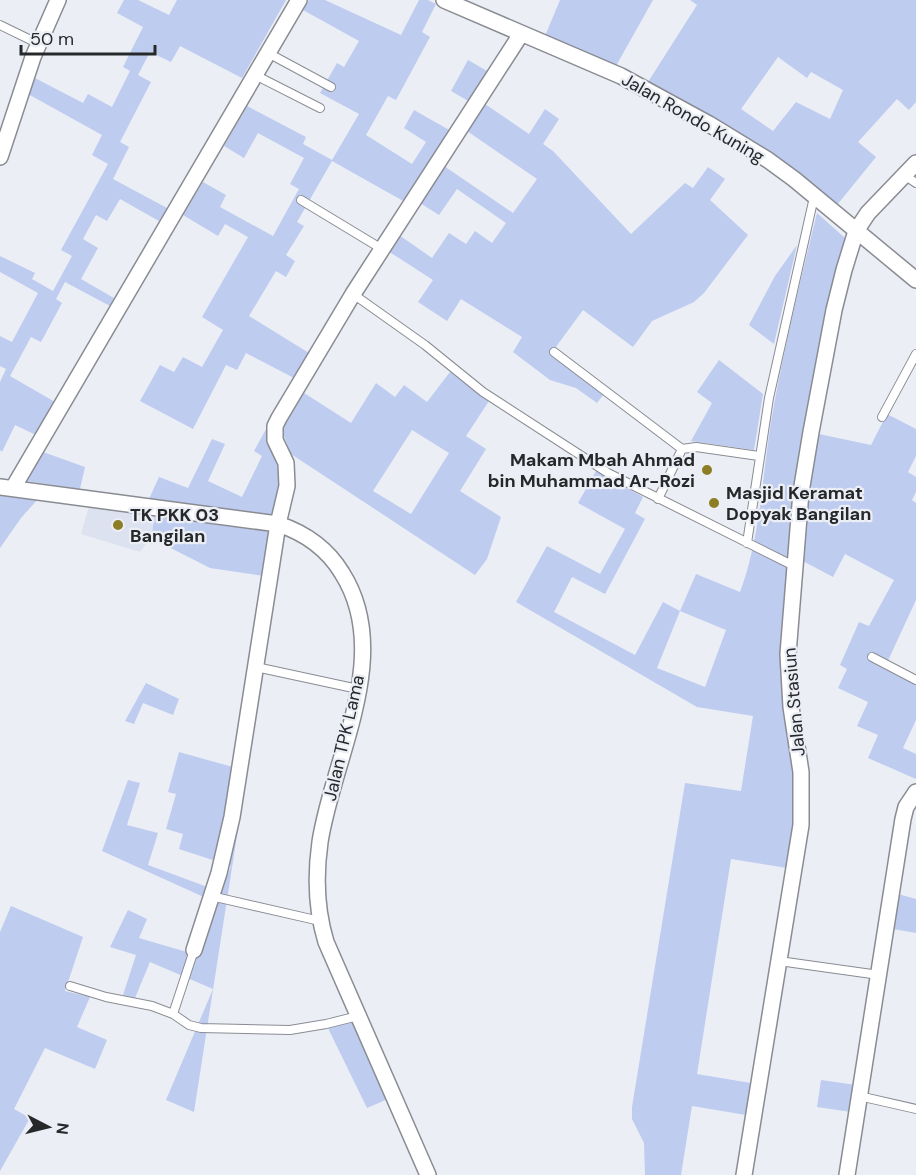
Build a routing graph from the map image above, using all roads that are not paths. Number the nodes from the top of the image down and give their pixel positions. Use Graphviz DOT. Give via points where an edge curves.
graph roads {
  1 [pos="58,0"];
  2 [pos="299,0"];
  3 [pos="444,0"];
  4 [pos="0,25"];
  5 [pos="521,34"];
  6 [pos="39,44"];
  7 [pos="268,53"];
  8 [pos="255,75"];
  9 [pos="332,87"];
  10 [pos="320,108"];
  11 [pos="0,157"];
  12 [pos="916,163"];
  13 [pos="910,179"];
  14 [pos="814,197"];
  15 [pos="302,200"];
  16 [pos="856,231"];
  17 [pos="382,249"];
  18 [pos="916,280"];
  19 [pos="353,294"];
  20 [pos="554,352"];
  21 [pos="916,354"];
  22 [pos="882,417"];
  23 [pos="682,449"];
  24 [pos="759,456"];
  25 [pos="6,488"];
  26 [pos="658,499"];
  27 [pos="278,524"];
  28 [pos="747,543"];
  29 [pos="794,566"];
  30 [pos="872,657"];
  31 [pos="256,667"];
  32 [pos="916,680"];
  33 [pos="358,689"];
  34 [pos="916,792"];
  35 [pos="212,896"];
  36 [pos="320,921"];
  37 [pos="194,950"];
  38 [pos="779,961"];
  39 [pos="879,975"];
  40 [pos="70,986"];
  41 [pos="173,1014"];
  42 [pos="358,1016"];
  43 [pos="859,1096"];
  44 [pos="916,1108"];
  45 [pos="428,1175"];
  46 [pos="744,1175"];
  47 [pos="847,1175"];
  1 -- 6 [label="street"];
  2 -- 7 [label="street"];
  3 -- 5 [label="street, Jalan Rondo Kuning"];
  4 -- 6 [label="lane"];
  5 -- 14 [label="street, Jalan Rondo Kuning" via="650,90 754,151"];
  5 -- 17 [label="street"];
  6 -- 11 [label="street"];
  7 -- 8 [label="street"];
  7 -- 9 [label="lane"];
  8 -- 10 [label="lane"];
  8 -- 25 [label="street"];
  12 -- 13 [label="street, Jalan Stasiun"];
  13 -- 16 [label="street, Jalan Stasiun" via="868,213"];
  14 -- 16 [label="street, Jalan Rondo Kuning"];
  14 -- 24 [label="lane" via="777,355"];
  15 -- 17 [label="lane"];
  16 -- 18 [label="street, Jalan Rondo Kuning"];
  16 -- 29 [label="street, Jalan Stasiun" via="834,310 811,432"];
  17 -- 19 [label="street"];
  19 -- 26 [label="lane" via="483,392 608,473"];
  19 -- 27 [label="street" via="275,426 275,440 287,475"];
  20 -- 23 [label="lane"];
  21 -- 22 [label="lane"];
  23 -- 24 [label="lane" via="696,447"];
  23 -- 26 [label="lane"];
  24 -- 28 [label="lane"];
  25 -- 27 [label="street, Jalan TPK Lama"];
  26 -- 28 [label="lane"];
  27 -- 31 [label="street"];
  27 -- 33 [label="street, Jalan TPK Lama" via="320,546 350,585 362,621"];
  28 -- 29 [label="lane"];
  29 -- 38 [label="street, Jalan Stasiun" via="788,675 802,802"];
  30 -- 32 [label="lane"];
  31 -- 33 [label="lane"];
  31 -- 35 [label="street" via="232,817"];
  33 -- 36 [label="street, Jalan TPK Lama" via="320,840 316,878"];
  34 -- 39 [label="street" via="903,819"];
  35 -- 36 [label="lane"];
  35 -- 37 [label="street"];
  36 -- 42 [label="street, Jalan TPK Lama"];
  37 -- 41 [label="lane"];
  38 -- 39 [label="lane"];
  38 -- 46 [label="street, Jalan Stasiun"];
  39 -- 43 [label="street"];
  40 -- 41 [label="lane"];
  41 -- 42 [label="lane" via="201,1028 263,1030 298,1029"];
  42 -- 45 [label="street, Jalan TPK Lama"];
  43 -- 44 [label="lane"];
  43 -- 47 [label="street"];
}
